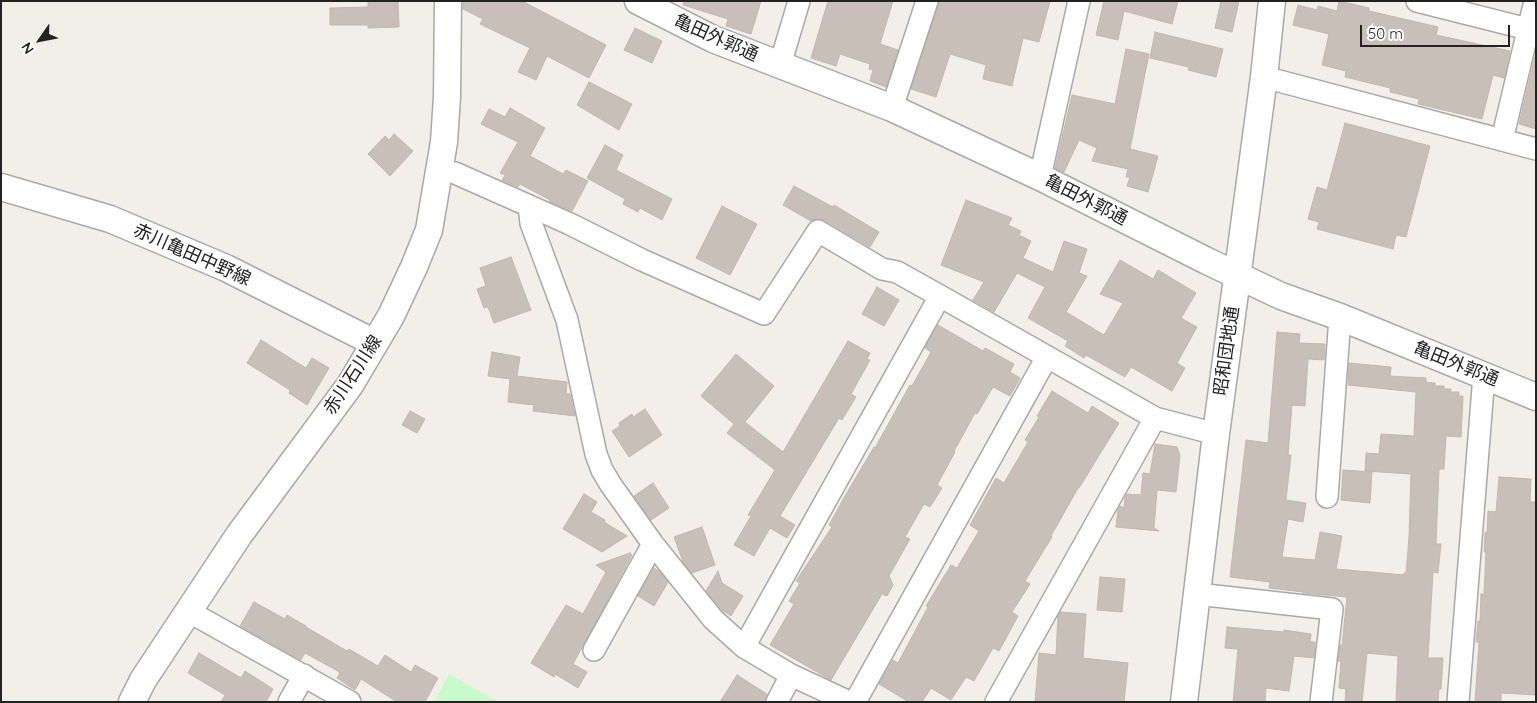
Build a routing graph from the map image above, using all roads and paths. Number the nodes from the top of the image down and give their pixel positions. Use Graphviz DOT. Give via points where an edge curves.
graph roads {
  1 [pos="448,1"];
  2 [pos="638,1"];
  3 [pos="799,1"];
  4 [pos="927,1"];
  5 [pos="1079,1"];
  6 [pos="1272,1"];
  7 [pos="1417,1"];
  8 [pos="1535,1"];
  9 [pos="673,10"];
  10 [pos="1532,30"];
  11 [pos="780,66"];
  12 [pos="1264,76"];
  13 [pos="892,108"];
  14 [pos="1502,140"];
  15 [pos="1536,149"];
  16 [pos="455,173"];
  17 [pos="1040,178"];
  18 [pos="1,188"];
  19 [pos="530,206"];
  20 [pos="1238,275"];
  21 [pos="940,296"];
  22 [pos="1340,317"];
  23 [pos="375,343"];
  24 [pos="1047,357"];
  25 [pos="1484,375"];
  26 [pos="1536,397"];
  27 [pos="1155,418"];
  28 [pos="1216,434"];
  29 [pos="1327,497"];
  30 [pos="653,544"];
  31 [pos="1197,594"];
  32 [pos="188,611"];
  33 [pos="744,646"];
  34 [pos="594,650"];
  35 [pos="304,675"];
  36 [pos="791,675"];
  37 [pos="132,702"];
  38 [pos="289,702"];
  39 [pos="350,702"];
  40 [pos="777,702"];
  41 [pos="849,702"];
  42 [pos="855,702"];
  43 [pos="996,702"];
  44 [pos="1184,702"];
  45 [pos="1321,702"];
  46 [pos="1458,702"];
  1 -- 23 [label="street, 赤川石川線" via="444,142 429,230 391,316"];
  2 -- 9 [label="street, 亀田外郭通"];
  3 -- 11 [label="street"];
  4 -- 13 [label="street"];
  5 -- 17 [label="street"];
  6 -- 12 [label="street, 昭和団地通"];
  7 -- 10 [label="street"];
  8 -- 10 [label="street"];
  9 -- 11 [label="street, 亀田外郭通" via="712,39"];
  10 -- 14 [label="street"];
  11 -- 13 [label="street, 亀田外郭通"];
  12 -- 14 [label="street"];
  12 -- 20 [label="street, 昭和団地通"];
  13 -- 17 [label="street, 亀田外郭通"];
  14 -- 15 [label="street"];
  16 -- 19 [label="street"];
  17 -- 20 [label="street, 亀田外郭通"];
  18 -- 23 [label="street, 赤川亀田中野線" via="110,219 226,268"];
  19 -- 21 [label="street" via="764,314 818,231 882,269 897,272"];
  19 -- 30 [label="street" via="531,223 567,320 596,454 611,485"];
  20 -- 22 [label="street, 亀田外郭通" via="1281,296"];
  20 -- 28 [label="street, 昭和団地通"];
  21 -- 24 [label="street"];
  21 -- 33 [label="street"];
  22 -- 25 [label="street, 亀田外郭通"];
  22 -- 29 [label="street"];
  23 -- 32 [label="street, 赤川石川線" via="350,385 239,534"];
  24 -- 27 [label="street"];
  24 -- 42 [label="street"];
  25 -- 26 [label="street, 亀田外郭通"];
  25 -- 46 [label="street"];
  27 -- 28 [label="street"];
  27 -- 43 [label="street"];
  28 -- 31 [label="street, 昭和団地通"];
  30 -- 33 [label="street" via="713,619"];
  30 -- 34 [label="street"];
  31 -- 44 [label="street, 昭和団地通"];
  31 -- 45 [label="street" via="1332,609"];
  32 -- 35 [label="street"];
  32 -- 37 [label="street, 赤川石川線"];
  33 -- 36 [label="street"];
  35 -- 38 [label="street"];
  35 -- 39 [label="street"];
  36 -- 40 [label="street"];
  36 -- 41 [label="street"];
}
